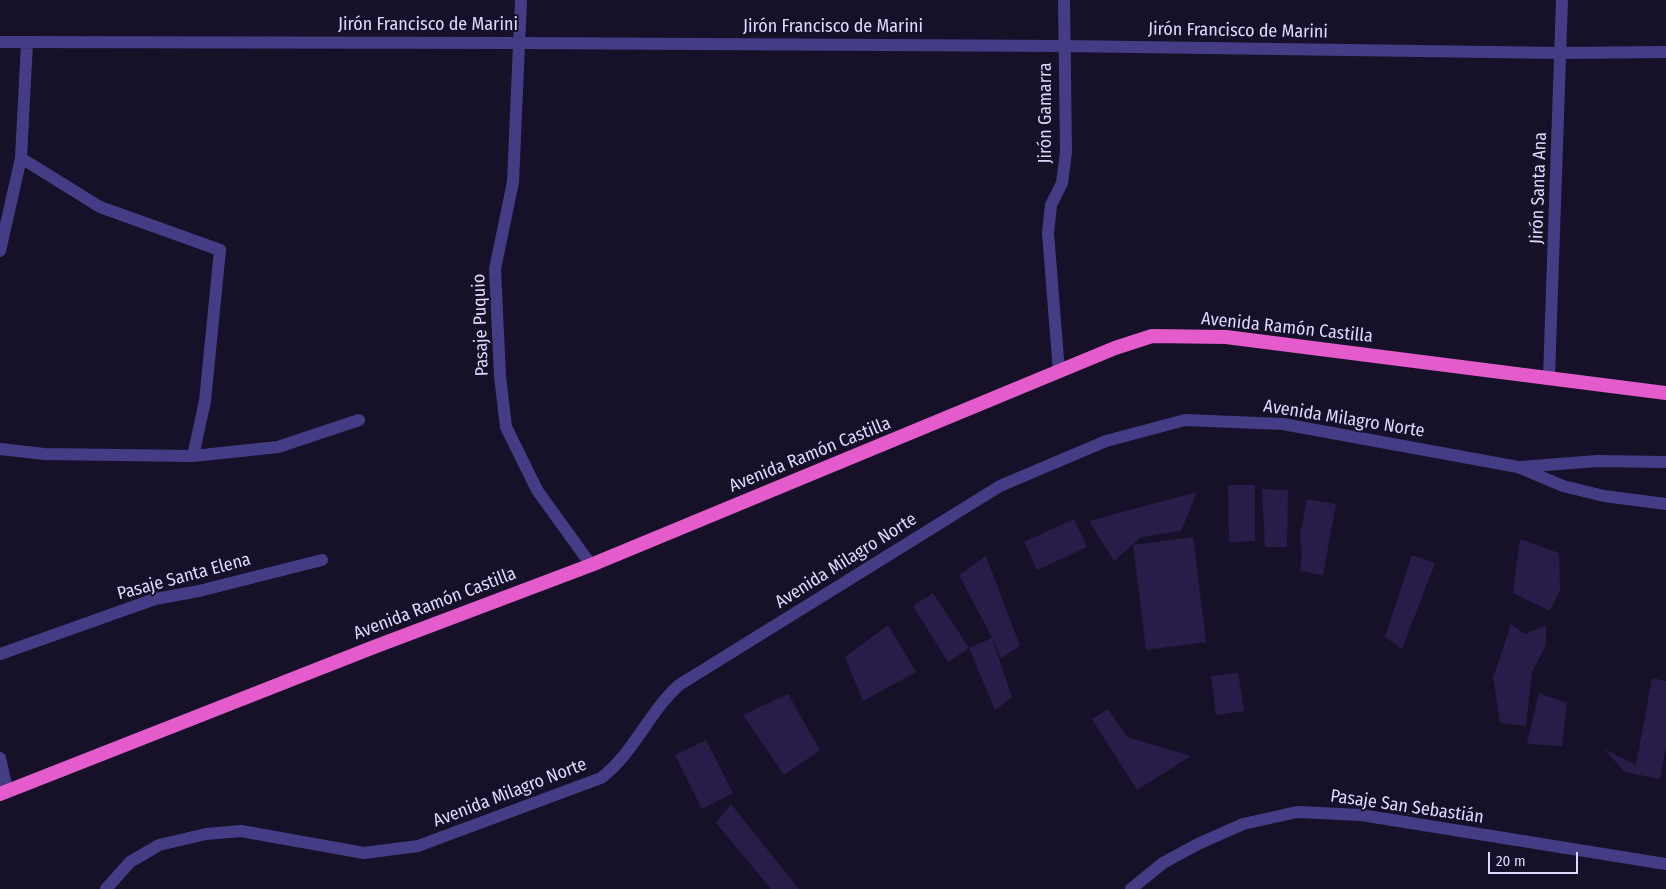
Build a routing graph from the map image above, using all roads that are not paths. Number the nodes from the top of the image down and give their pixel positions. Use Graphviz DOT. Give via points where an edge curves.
graph roads {
  1 [pos="521,0"];
  2 [pos="1064,0"];
  3 [pos="1562,0"];
  4 [pos="0,42"];
  5 [pos="27,42"];
  6 [pos="519,42"];
  7 [pos="1064,46"];
  8 [pos="1666,52"];
  9 [pos="1561,53"];
  10 [pos="21,158"];
  11 [pos="0,250"];
  12 [pos="1060,372"];
  13 [pos="1549,377"];
  14 [pos="1666,393"];
  15 [pos="359,420"];
  16 [pos="0,449"];
  17 [pos="193,456"];
  18 [pos="1666,462"];
  19 [pos="1518,467"];
  20 [pos="1666,504"];
  21 [pos="322,560"];
  22 [pos="591,565"];
  23 [pos="0,654"];
  24 [pos="0,758"];
  25 [pos="4,791"];
  26 [pos="1666,864"];
  27 [pos="106,889"];
  28 [pos="1131,889"];
  1 -- 6 [label="street, Pasaje Puquio"];
  2 -- 7 [label="street, Jirón Gamarra"];
  3 -- 9 [label="street, Jirón Santa Ana"];
  4 -- 5 [label="street, Jirón Francisco de Marini"];
  5 -- 6 [label="street, Jirón Francisco de Marini"];
  5 -- 10 [label="street"];
  6 -- 7 [label="street, Jirón Francisco de Marini"];
  6 -- 22 [label="street, Pasaje Puquio" via="513,182 495,269 506,427 537,490"];
  7 -- 9 [label="street, Jirón Francisco de Marini"];
  7 -- 12 [label="street, Jirón Gamarra" via="1066,152 1062,184 1051,205 1048,233"];
  8 -- 9 [label="street, Jirón Francisco de Marini"];
  9 -- 13 [label="street, Jirón Santa Ana"];
  10 -- 11 [label="street"];
  10 -- 17 [label="street" via="100,207 220,250 205,400"];
  12 -- 13 [label="highway, Avenida Ramón Castilla" via="1114,348 1152,336 1180,336 1226,337"];
  12 -- 22 [label="highway, Avenida Ramón Castilla"];
  13 -- 14 [label="highway, Avenida Ramón Castilla"];
  15 -- 17 [label="street" via="278,448"];
  16 -- 17 [label="street" via="44,454"];
  18 -- 19 [label="street" via="1597,461"];
  19 -- 20 [label="street, Avenida Milagro Norte" via="1563,486 1604,496"];
  19 -- 27 [label="street, Avenida Milagro Norte" via="1283,424 1184,420 1106,441 1000,486 678,685 601,778 418,846 364,853 241,831 206,834 159,845 130,862"];
  21 -- 23 [label="street, Pasaje Santa Elena" via="155,599"];
  22 -- 25 [label="highway, Avenida Ramón Castilla"];
  24 -- 25 [label="street"];
  26 -- 28 [label="street, Pasaje San Sebastián" via="1361,815 1297,812 1243,824 1198,844 1163,863"];
}
